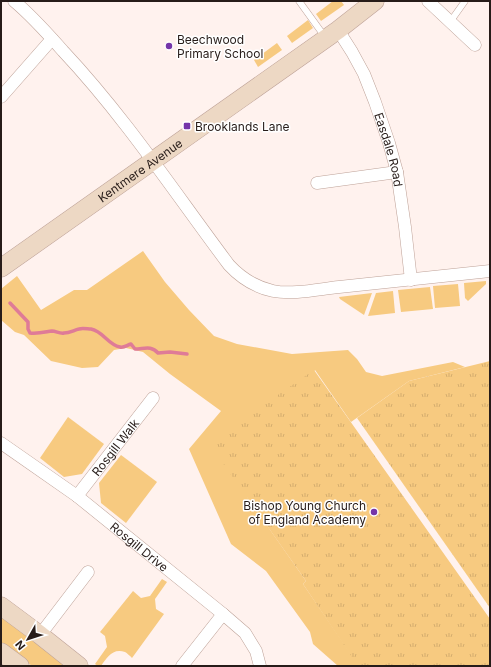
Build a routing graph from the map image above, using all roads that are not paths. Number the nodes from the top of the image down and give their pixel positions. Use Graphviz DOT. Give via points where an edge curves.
graph roads {
  1 [pos="14,1"];
  2 [pos="299,1"];
  3 [pos="375,1"];
  4 [pos="428,1"];
  5 [pos="465,1"];
  6 [pos="450,22"];
  7 [pos="332,34"];
  8 [pos="52,39"];
  9 [pos="475,45"];
  10 [pos="1,98"];
  11 [pos="152,161"];
  12 [pos="397,172"];
  13 [pos="317,184"];
  14 [pos="1,268"];
  15 [pos="490,271"];
  16 [pos="411,280"];
  17 [pos="153,398"];
  18 [pos="1,443"];
  19 [pos="77,496"];
  20 [pos="88,572"];
  21 [pos="1,606"];
  22 [pos="223,614"];
  23 [pos="40,635"];
  24 [pos="1,652"];
  25 [pos="20,666"];
  26 [pos="79,666"];
  27 [pos="182,666"];
  28 [pos="260,666"];
  1 -- 8 [label="street"];
  2 -- 7 [label="lane"];
  3 -- 7 [label="street, Kentmere Avenue"];
  4 -- 6 [label="street"];
  5 -- 6 [label="lane"];
  6 -- 9 [label="street"];
  7 -- 11 [label="street, Kentmere Avenue"];
  7 -- 12 [label="street, Easdale Road" via="352,52 364,74"];
  8 -- 10 [label="street"];
  8 -- 11 [label="street" via="108,102"];
  11 -- 14 [label="street, Kentmere Avenue"];
  11 -- 16 [label="street" via="229,265 241,277 256,285 272,291 289,292"];
  12 -- 13 [label="street"];
  12 -- 16 [label="street, Easdale Road"];
  15 -- 16 [label="street"];
  17 -- 19 [label="street, Rosgill Walk"];
  18 -- 19 [label="street, Rosgill Drive"];
  19 -- 22 [label="street, Rosgill Drive"];
  20 -- 23 [label="street"];
  21 -- 23 [label="street"];
  22 -- 27 [label="street"];
  22 -- 28 [label="street, Rosgill Drive" via="245,633 256,651"];
  23 -- 26 [label="street"];
  24 -- 25 [label="street"];
}
